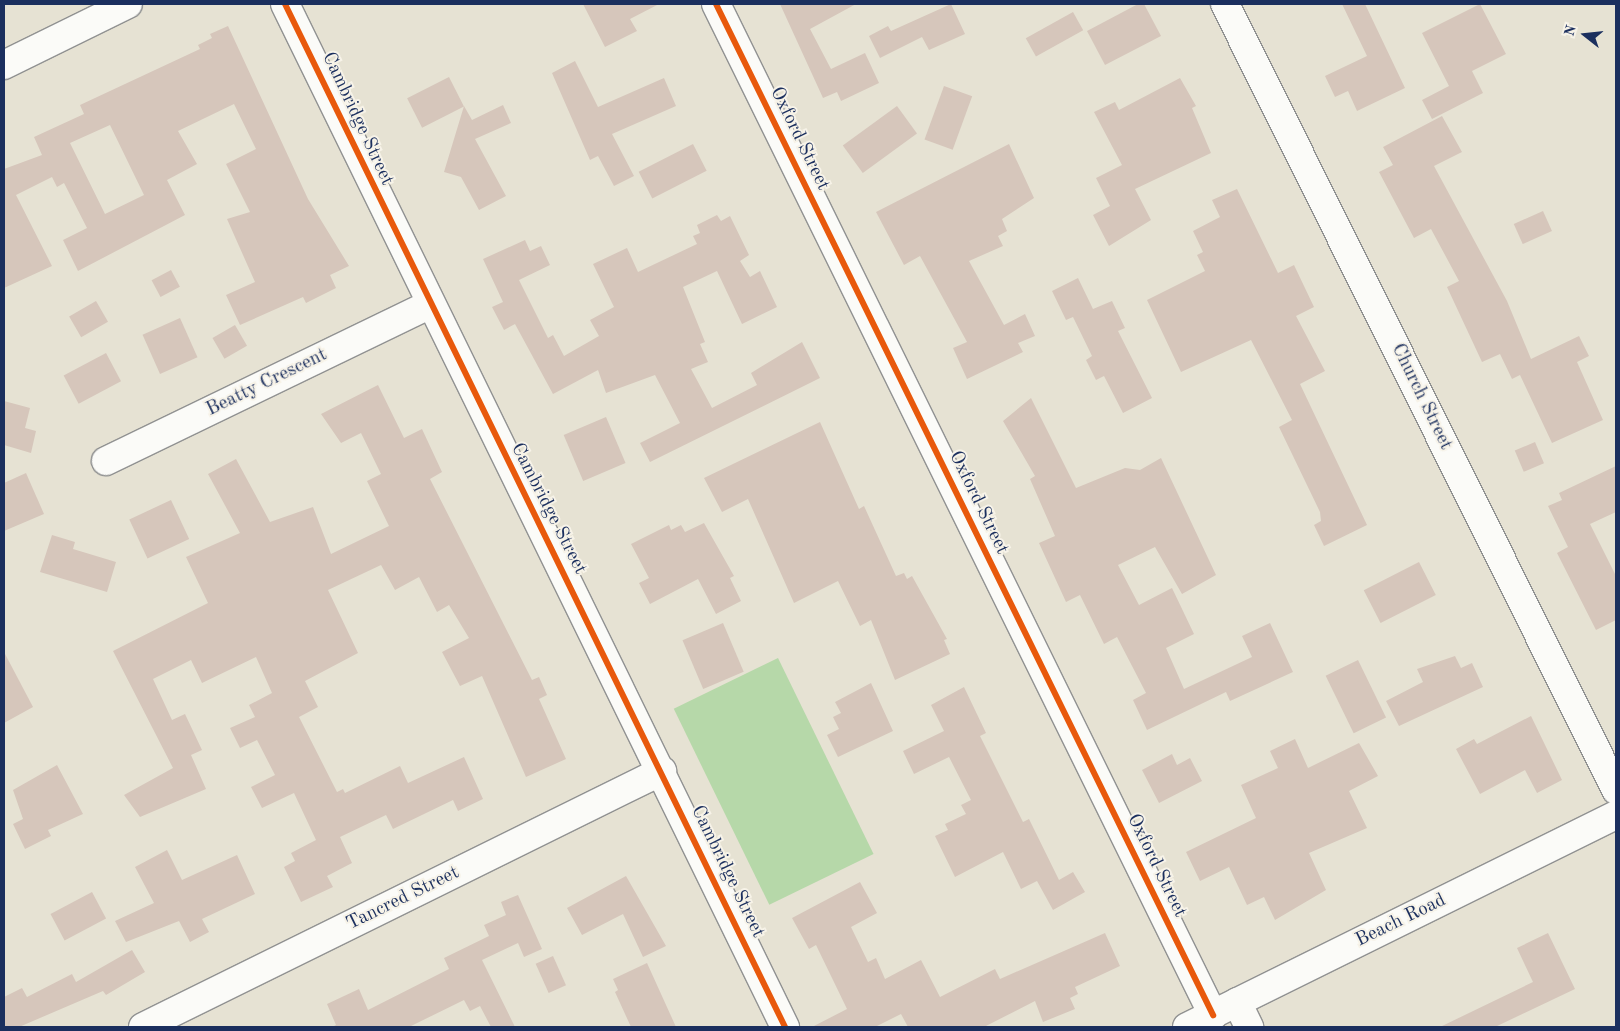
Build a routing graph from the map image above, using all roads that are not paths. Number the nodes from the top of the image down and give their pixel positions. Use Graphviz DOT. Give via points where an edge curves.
graph roads {
  1 [pos="128,4"];
  2 [pos="285,4"];
  3 [pos="716,4"];
  4 [pos="1225,4"];
  5 [pos="4,65"];
  6 [pos="429,305"];
  7 [pos="106,461"];
  8 [pos="662,771"];
  9 [pos="1616,790"];
  10 [pos="1616,815"];
  11 [pos="1237,1002"];
  12 [pos="1213,1015"];
  13 [pos="143,1027"];
  14 [pos="785,1027"];
  15 [pos="1187,1027"];
  16 [pos="1249,1027"];
  1 -- 5 [label="street"];
  2 -- 6 [label="street, Cambridge Street"];
  3 -- 12 [label="street, Oxford Street"];
  4 -- 9 [label="street, Church Street"];
  6 -- 7 [label="street, Beatty Crescent"];
  6 -- 8 [label="street, Cambridge Street"];
  8 -- 13 [label="street, Tancred Street"];
  8 -- 14 [label="street, Cambridge Street"];
  10 -- 11 [label="street, Beach Road"];
  11 -- 12 [label="street, Beach Road"];
  11 -- 16 [label="street"];
  12 -- 15 [label="street, Beach Road"];
}
